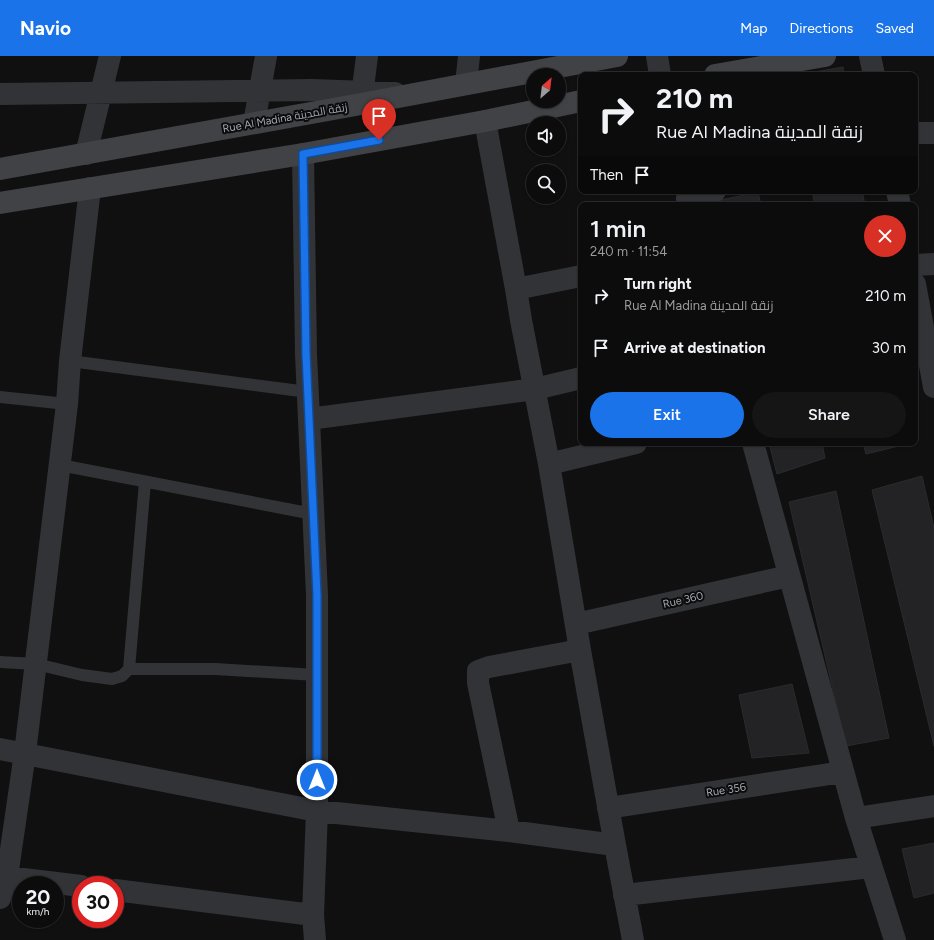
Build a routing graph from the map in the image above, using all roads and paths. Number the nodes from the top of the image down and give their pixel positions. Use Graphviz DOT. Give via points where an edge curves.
graph roads {
  1 [pos="110,56"];
  2 [pos="266,56"];
  3 [pos="367,56"];
  4 [pos="469,56"];
  5 [pos="617,56"];
  6 [pos="656,56"];
  7 [pos="825,56"];
  8 [pos="870,56"];
  9 [pos="567,61"];
  10 [pos="659,72"];
  11 [pos="732,72"];
  12 [pos="873,72"];
  13 [pos="466,84"];
  14 [pos="260,91"];
  15 [pos="101,92"];
  16 [pos="0,94"];
  17 [pos="362,98"];
  18 [pos="578,102"];
  19 [pos="485,120"];
  20 [pos="254,123"];
  21 [pos="918,133"];
  22 [pos="934,133"];
  23 [pos="86,154"];
  24 [pos="303,154"];
  25 [pos="0,169"];
  26 [pos="90,188"];
  27 [pos="703,194"];
  28 [pos="687,198"];
  29 [pos="0,203"];
  30 [pos="934,264"];
  31 [pos="918,265"];
  32 [pos="578,277"];
  33 [pos="516,289"];
  34 [pos="918,296"];
  35 [pos="930,342"];
  36 [pos="70,361"];
  37 [pos="578,379"];
  38 [pos="934,387"];
  39 [pos="534,389"];
  40 [pos="308,392"];
  41 [pos="0,397"];
  42 [pos="67,404"];
  43 [pos="309,420"];
  44 [pos="624,446"];
  45 [pos="754,446"];
  46 [pos="549,464"];
  47 [pos="60,465"];
  48 [pos="145,482"];
  49 [pos="313,514"];
  50 [pos="789,576"];
  51 [pos="576,624"];
  52 [pos="580,650"];
  53 [pos="0,662"];
  54 [pos="36,664"];
  55 [pos="129,669"];
  56 [pos="317,676"];
  57 [pos="0,749"];
  58 [pos="25,753"];
  59 [pos="843,772"];
  60 [pos="934,806"];
  61 [pos="608,808"];
  62 [pos="317,810"];
  63 [pos="856,818"];
  64 [pos="509,831"];
  65 [pos="615,846"];
  66 [pos="871,867"];
  67 [pos="7,877"];
  68 [pos="72,885"];
  69 [pos="124,891"];
  70 [pos="624,895"];
  71 [pos="0,898"];
  72 [pos="313,915"];
  73 [pos="629,939"];
  74 [pos="316,940"];
  75 [pos="895,940"];
  1 -- 15 [label="street"];
  2 -- 14 [label="street"];
  3 -- 17 [label="street"];
  4 -- 13 [label="street"];
  5 -- 9 [label="main road, Rue Al Madina زنقة المدينة"];
  6 -- 10 [label="street"];
  7 -- 11 [label="main road"];
  8 -- 12 [label="street"];
  9 -- 13 [label="main road, Rue Al Madina زنقة المدينة"];
  13 -- 17 [label="main road, Rue Al Madina زنقة المدينة" via="415,94"];
  14 -- 15 [label="street"];
  14 -- 17 [label="street" via="312,90"];
  14 -- 20 [label="street"];
  15 -- 16 [label="street"];
  15 -- 23 [label="street"];
  17 -- 20 [label="main road, Rue Al Madina زنقة المدينة"];
  18 -- 19 [label="main road"];
  19 -- 24 [label="main road"];
  19 -- 33 [label="street"];
  20 -- 23 [label="main road, Rue Al Madina زنقة المدينة"];
  21 -- 22 [label="street"];
  23 -- 25 [label="main road, Rue Al Madina زنقة المدينة"];
  24 -- 26 [label="main road"];
  24 -- 40 [label="street"];
  26 -- 29 [label="main road"];
  26 -- 36 [label="street"];
  27 -- 28 [label="street"];
  30 -- 31 [label="street"];
  32 -- 33 [label="street"];
  33 -- 39 [label="street"];
  34 -- 35 [label="street"];
  35 -- 38 [label="street"];
  36 -- 40 [label="lane"];
  36 -- 42 [label="street"];
  37 -- 39 [label="street"];
  39 -- 43 [label="street"];
  39 -- 46 [label="street"];
  40 -- 43 [label="street"];
  41 -- 42 [label="lane"];
  42 -- 47 [label="street"];
  43 -- 49 [label="street"];
  44 -- 46 [label="street"];
  45 -- 50 [label="street"];
  46 -- 51 [label="street"];
  47 -- 48 [label="lane"];
  47 -- 54 [label="street"];
  48 -- 49 [label="lane"];
  48 -- 55 [label="lane"];
  49 -- 56 [label="street"];
  50 -- 51 [label="street, Rue 360"];
  50 -- 59 [label="street"];
  51 -- 52 [label="street"];
  52 -- 61 [label="street"];
  52 -- 64 [label="street" via="478,671 478,683"];
  53 -- 54 [label="lane"];
  54 -- 55 [label="lane" via="112,679 122,676"];
  54 -- 58 [label="street"];
  55 -- 56 [label="lane" via="215,668"];
  56 -- 62 [label="street"];
  57 -- 58 [label="street"];
  58 -- 62 [label="street"];
  58 -- 67 [label="street"];
  59 -- 61 [label="street, Rue 356"];
  59 -- 63 [label="street"];
  60 -- 63 [label="street"];
  61 -- 65 [label="street"];
  62 -- 64 [label="street"];
  62 -- 72 [label="street"];
  63 -- 66 [label="street"];
  64 -- 65 [label="street"];
  65 -- 70 [label="street"];
  66 -- 70 [label="street"];
  66 -- 75 [label="street"];
  67 -- 68 [label="street"];
  67 -- 71 [label="street"];
  69 -- 72 [label="street"];
  70 -- 73 [label="street"];
  72 -- 74 [label="street"];
}
